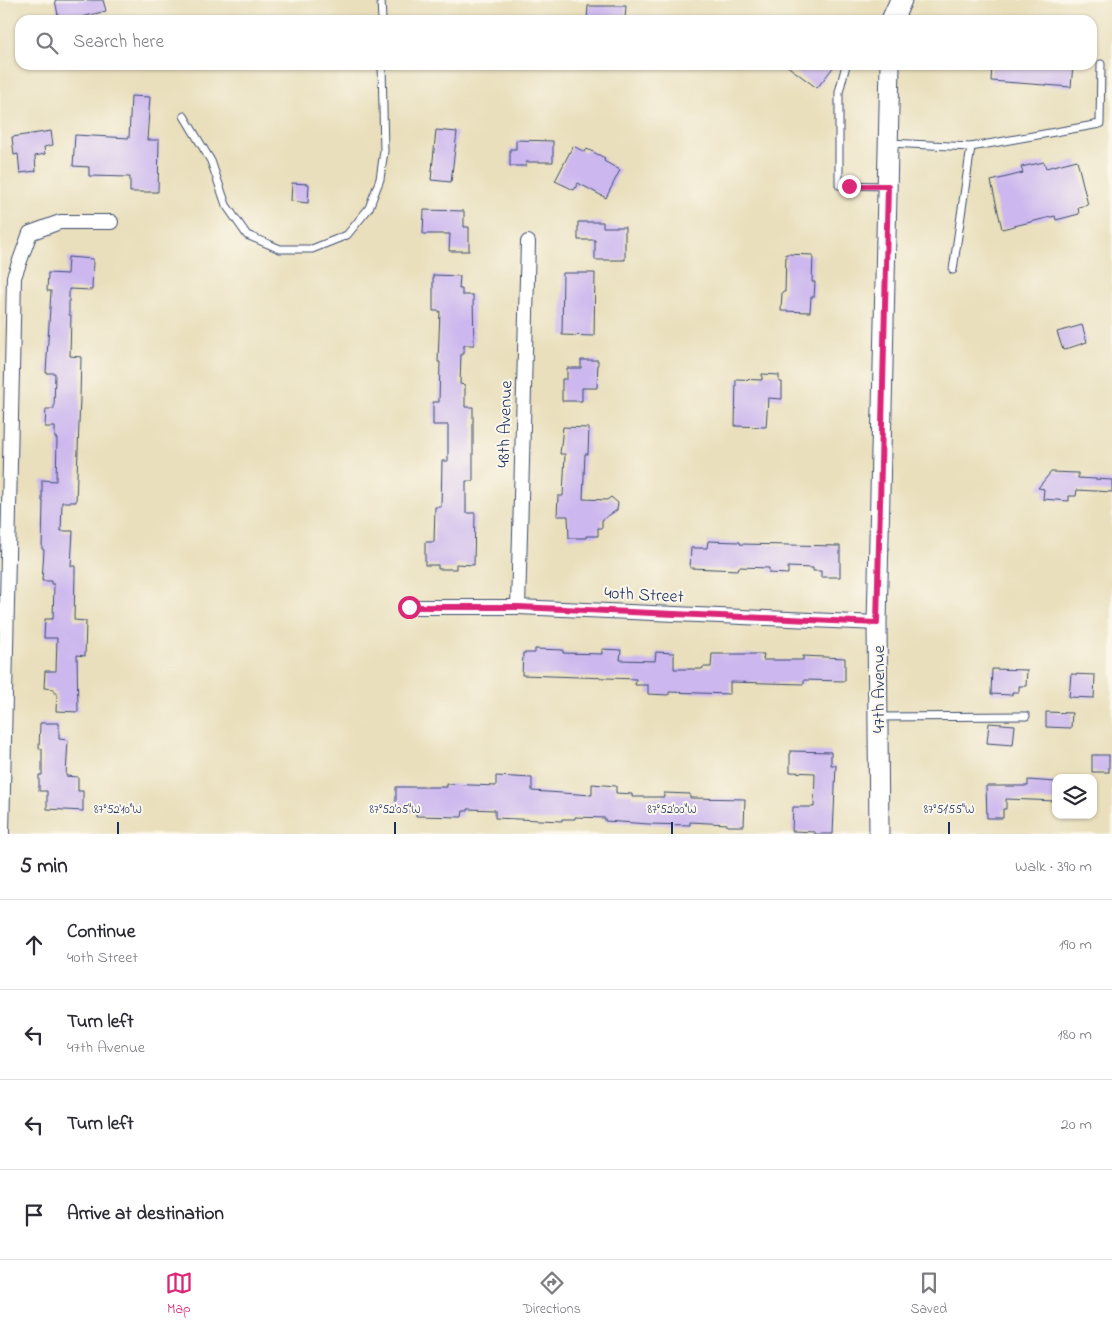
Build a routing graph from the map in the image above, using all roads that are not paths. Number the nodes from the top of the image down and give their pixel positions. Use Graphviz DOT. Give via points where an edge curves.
graph roads {
  1 [pos="382,0"];
  2 [pos="892,0"];
  3 [pos="901,0"];
  4 [pos="382,15"];
  5 [pos="892,15"];
  6 [pos="894,15"];
  7 [pos="1101,64"];
  8 [pos="382,70"];
  9 [pos="845,70"];
  10 [pos="890,70"];
  11 [pos="184,116"];
  12 [pos="889,143"];
  13 [pos="971,147"];
  14 [pos="888,186"];
  15 [pos="112,222"];
  16 [pos="528,242"];
  17 [pos="953,270"];
  18 [pos="409,607"];
  19 [pos="518,607"];
  20 [pos="877,623"];
  21 [pos="1026,716"];
  22 [pos="878,717"];
  23 [pos="2,834"];
  24 [pos="879,834"];
  1 -- 4 [label="lane"];
  2 -- 5 [label="street"];
  3 -- 6 [label="main road"];
  7 -- 13 [label="lane" via="1100,124"];
  8 -- 11 [label="lane" via="384,151 380,179 369,208 347,235 312,249 280,249 246,235 226,205 210,161"];
  9 -- 14 [label="lane" via="839,92 839,185"];
  10 -- 12 [label="street, 47th Avenue"];
  12 -- 13 [label="lane"];
  12 -- 14 [label="street, 47th Avenue"];
  13 -- 17 [label="lane"];
  14 -- 20 [label="street, 47th Avenue"];
  15 -- 23 [label="street" via="60,222 30,232 14,277"];
  16 -- 19 [label="street, 48th Avenue"];
  18 -- 19 [label="street, 40th Street"];
  19 -- 20 [label="street, 40th Street"];
  20 -- 22 [label="street, 47th Avenue"];
  21 -- 22 [label="lane"];
  22 -- 24 [label="street, 47th Avenue"];
}
